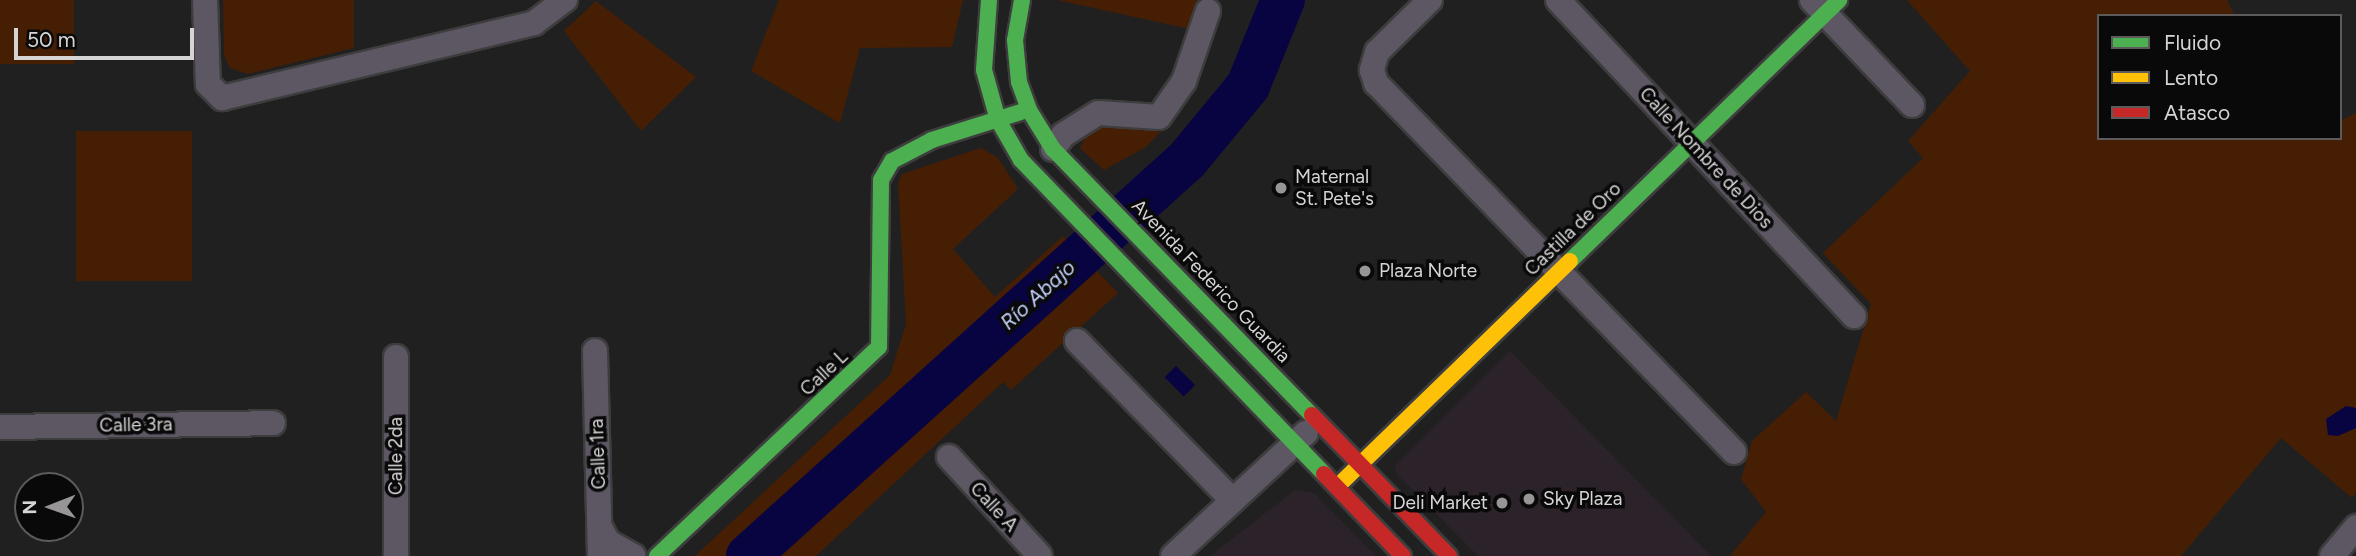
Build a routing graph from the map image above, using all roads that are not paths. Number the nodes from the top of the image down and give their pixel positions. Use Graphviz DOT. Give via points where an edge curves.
graph roads {
  1 [pos="205,0"];
  2 [pos="565,0"];
  3 [pos="989,0"];
  4 [pos="1021,0"];
  5 [pos="1430,0"];
  6 [pos="1558,0"];
  7 [pos="1825,5"];
  8 [pos="1208,11"];
  9 [pos="1912,106"];
  10 [pos="1029,110"];
  11 [pos="998,120"];
  12 [pos="1691,142"];
  13 [pos="1053,149"];
  14 [pos="1561,270"];
  15 [pos="1854,316"];
  16 [pos="1077,341"];
  17 [pos="595,351"];
  18 [pos="396,356"];
  19 [pos="1318,422"];
  20 [pos="273,423"];
  21 [pos="0,427"];
  22 [pos="1294,445"];
  23 [pos="1734,452"];
  24 [pos="949,457"];
  25 [pos="1361,464"];
  26 [pos="1336,488"];
  27 [pos="1233,500"];
  28 [pos="600,527"];
  29 [pos="2356,527"];
  30 [pos="397,556"];
  31 [pos="600,556"];
  32 [pos="633,556"];
  33 [pos="655,556"];
  34 [pos="1040,556"];
  35 [pos="1173,556"];
  36 [pos="1403,556"];
  37 [pos="1449,556"];
  38 [pos="2332,556"];
  1 -- 2 [label="street" via="208,83 222,98 534,23"];
  3 -- 11 [label="street" via="984,70"];
  4 -- 10 [label="street, Avenida Federico Guardia" via="1015,40 1019,82"];
  5 -- 14 [label="street" via="1377,52 1372,70 1376,83"];
  6 -- 12 [label="street, Calle Nombre de Dios"];
  7 -- 9 [label="street"];
  7 -- 12 [label="street, Castilla de Oro"];
  8 -- 13 [label="street" via="1184,81 1159,117 1098,113 1063,135"];
  10 -- 11 [label="street"];
  10 -- 13 [label="street, Avenida Federico Guardia"];
  11 -- 22 [label="street" via="1021,160 1055,198"];
  11 -- 33 [label="street, Calle L" via="932,140 891,162 881,180 879,347"];
  12 -- 14 [label="street, Castilla de Oro"];
  12 -- 15 [label="street, Calle Nombre de Dios"];
  13 -- 19 [label="street, Avenida Federico Guardia"];
  14 -- 23 [label="street"];
  14 -- 25 [label="street, Castilla de Oro"];
  16 -- 27 [label="street"];
  17 -- 28 [label="street, Calle 1ra"];
  18 -- 30 [label="street, Calle 2da"];
  19 -- 22 [label="street"];
  19 -- 25 [label="street, Avenida Federico Guardia"];
  20 -- 21 [label="street, Calle 3ra"];
  22 -- 26 [label="street"];
  22 -- 27 [label="street"];
  24 -- 34 [label="street, Calle A"];
  25 -- 26 [label="street, Castilla de Oro"];
  25 -- 37 [label="street, Avenida Federico Guardia"];
  26 -- 36 [label="street"];
  27 -- 35 [label="street"];
  28 -- 31 [label="street, Calle 1ra"];
  28 -- 32 [label="street" via="608,542"];
  29 -- 38 [label="street"];
}
